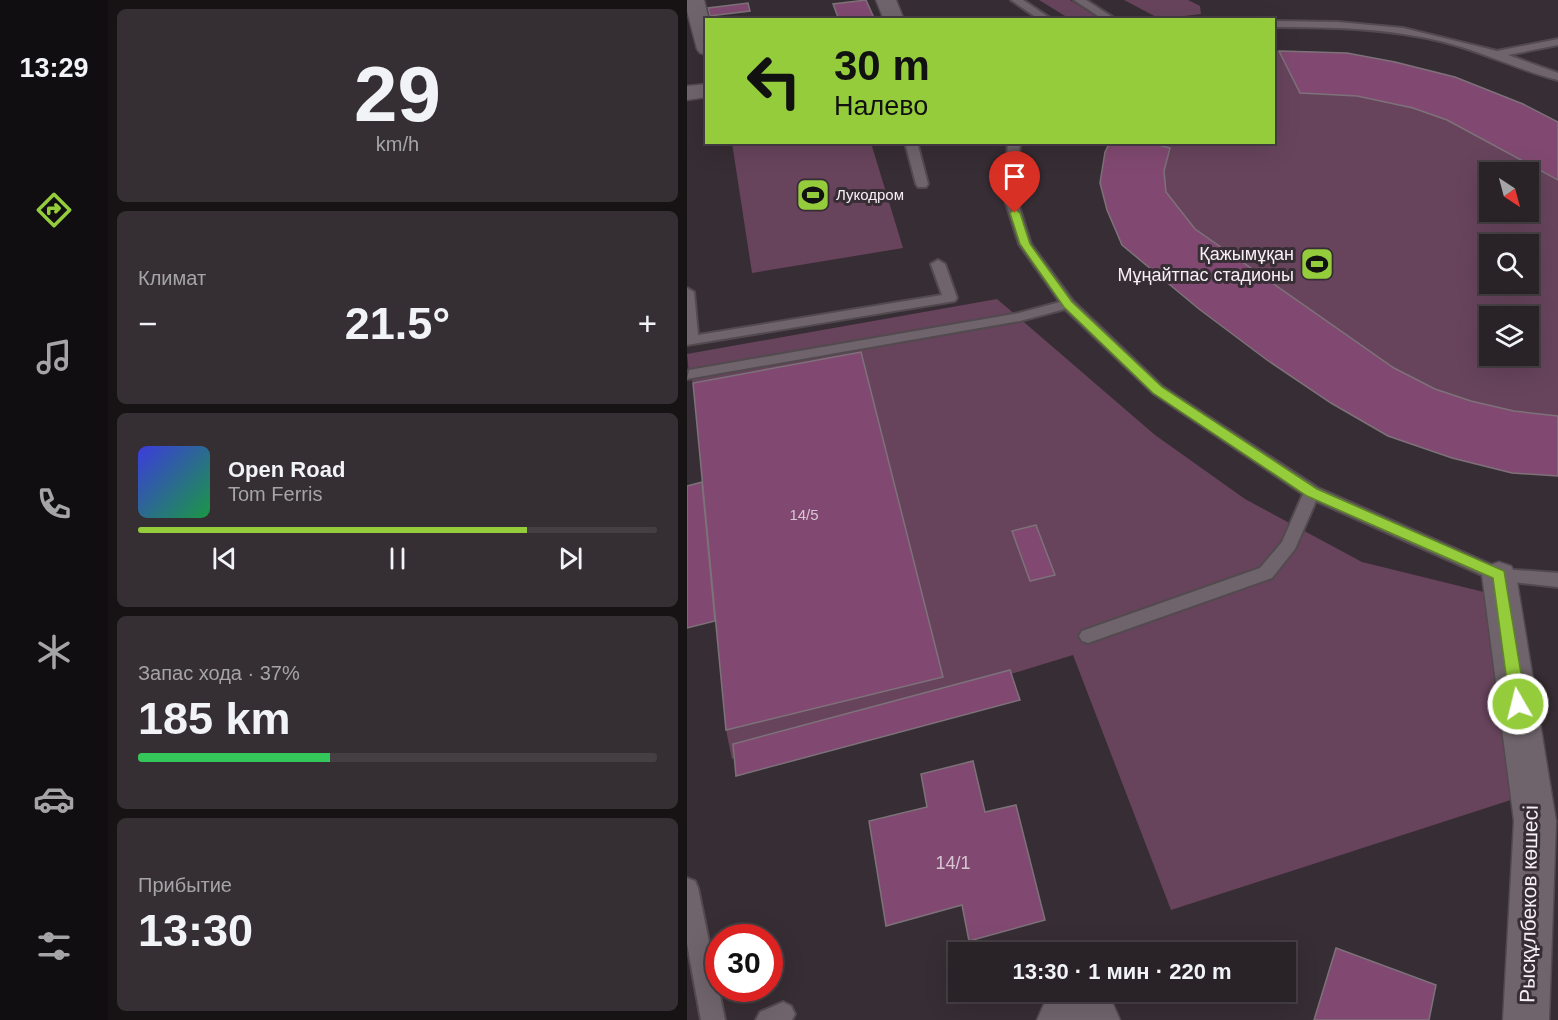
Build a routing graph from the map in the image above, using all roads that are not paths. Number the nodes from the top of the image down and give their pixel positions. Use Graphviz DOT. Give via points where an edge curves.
graph roads {
  1 [pos="694,0"];
  2 [pos="887,0"];
  3 [pos="1016,0"];
  4 [pos="1079,0"];
  5 [pos="893,18"];
  6 [pos="1045,18"];
  7 [pos="1109,18"];
  8 [pos="1275,24"];
  9 [pos="705,41"];
  10 [pos="1558,42"];
  11 [pos="1498,54"];
  12 [pos="1558,77"];
  13 [pos="705,90"];
  14 [pos="687,93"];
  15 [pos="912,144"];
  16 [pos="1014,144"];
  17 [pos="922,184"];
  18 [pos="938,264"];
  19 [pos="687,292"];
  20 [pos="1068,304"];
  21 [pos="689,341"];
  22 [pos="689,375"];
  23 [pos="1312,492"];
  24 [pos="1499,575"];
  25 [pos="1558,580"];
  26 [pos="1088,636"];
  27 [pos="687,888"];
  28 [pos="713,1020"];
  29 [pos="1060,1020"];
  30 [pos="1097,1020"];
  31 [pos="1526,1020"];
  1 -- 9 [label="street"];
  2 -- 5 [label="street"];
  3 -- 6 [label="lane"];
  4 -- 7 [label="lane"];
  8 -- 11 [label="lane" via="1404,31"];
  10 -- 11 [label="lane"];
  11 -- 12 [label="lane"];
  13 -- 14 [label="street"];
  15 -- 17 [label="lane"];
  16 -- 20 [label="lane" via="1010,197 1025,244"];
  18 -- 21 [label="lane" via="950,298"];
  19 -- 21 [label="lane"];
  20 -- 22 [label="lane" via="1020,317"];
  20 -- 23 [label="lane" via="1158,390"];
  23 -- 24 [label="lane"];
  23 -- 26 [label="lane" via="1289,545 1266,573"];
  24 -- 25 [label="lane"];
  24 -- 31 [label="street, Рысқұлбеков көшесі" via="1535,821"];
  27 -- 28 [label="lane"];
  29 -- 30 [label="street"];
}
